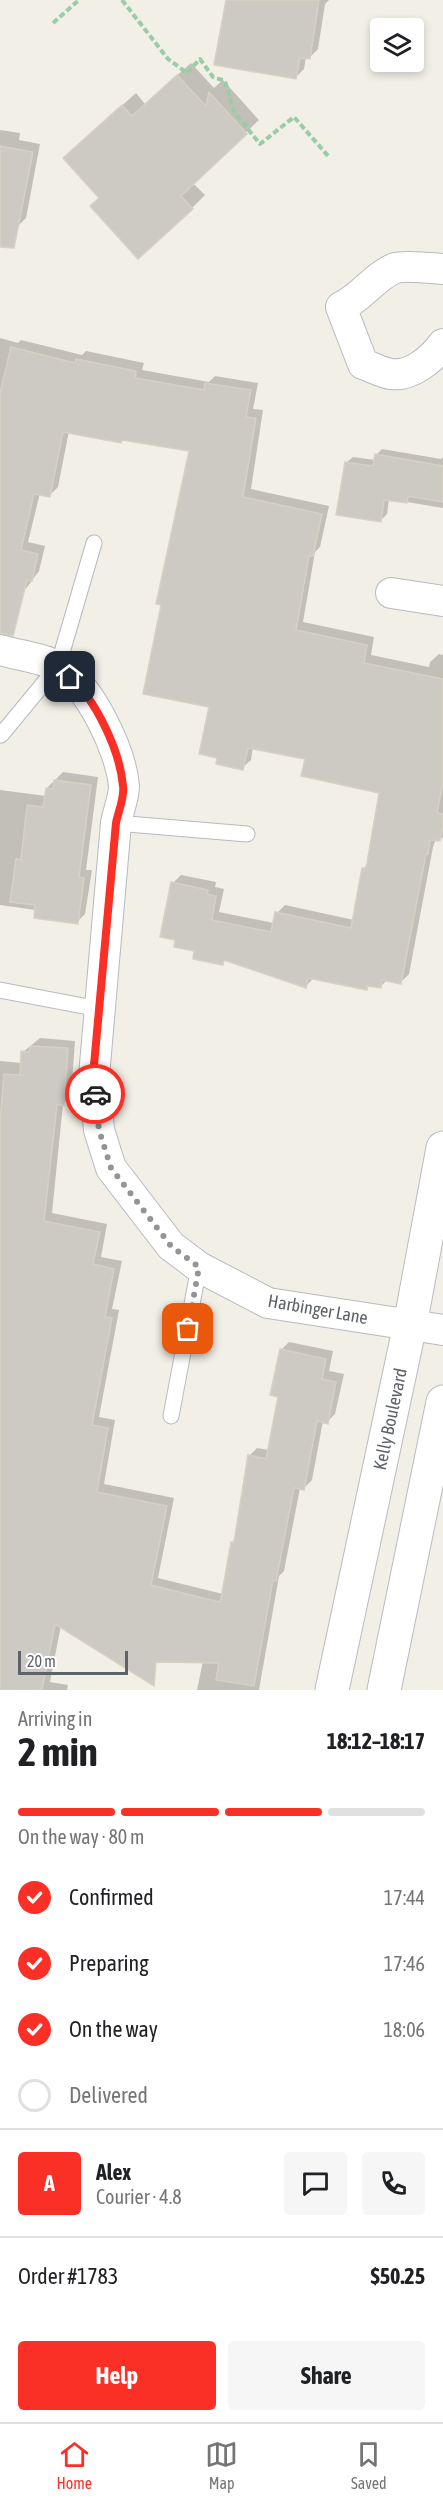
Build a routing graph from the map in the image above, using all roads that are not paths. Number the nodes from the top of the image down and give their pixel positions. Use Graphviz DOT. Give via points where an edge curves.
graph roads {
  1 [pos="443,269"];
  2 [pos="443,344"];
  3 [pos="94,543"];
  4 [pos="391,593"];
  5 [pos="443,601"];
  6 [pos="0,650"];
  7 [pos="58,666"];
  8 [pos="1,735"];
  9 [pos="116,823"];
  10 [pos="248,834"];
  11 [pos="0,990"];
  12 [pos="99,1009"];
  13 [pos="443,1148"];
  14 [pos="199,1267"];
  15 [pos="410,1325"];
  16 [pos="443,1330"];
  17 [pos="443,1402"];
  18 [pos="171,1416"];
  19 [pos="332,1690"];
  20 [pos="384,1690"];
  1 -- 2 [label="street" via="396,268 355,301 341,307 363,364 390,374 406,374 437,353"];
  3 -- 7 [label="lane"];
  4 -- 5 [label="street"];
  6 -- 7 [label="street, Harbinger Lane"];
  7 -- 8 [label="lane"];
  7 -- 9 [label="street, Harbinger Lane" via="82,687 104,725 116,757 124,788"];
  9 -- 10 [label="lane"];
  9 -- 12 [label="street, Harbinger Lane"];
  11 -- 12 [label="lane"];
  12 -- 14 [label="street, Harbinger Lane" via="93,1076 99,1130 111,1168 171,1246"];
  13 -- 15 [label="main road, Kelly Boulevard"];
  14 -- 15 [label="street, Harbinger Lane" via="268,1303"];
  14 -- 18 [label="lane"];
  15 -- 16 [label="street, Harbinger Lane"];
  15 -- 19 [label="main road, Kelly Boulevard"];
  17 -- 20 [label="main road"];
}
